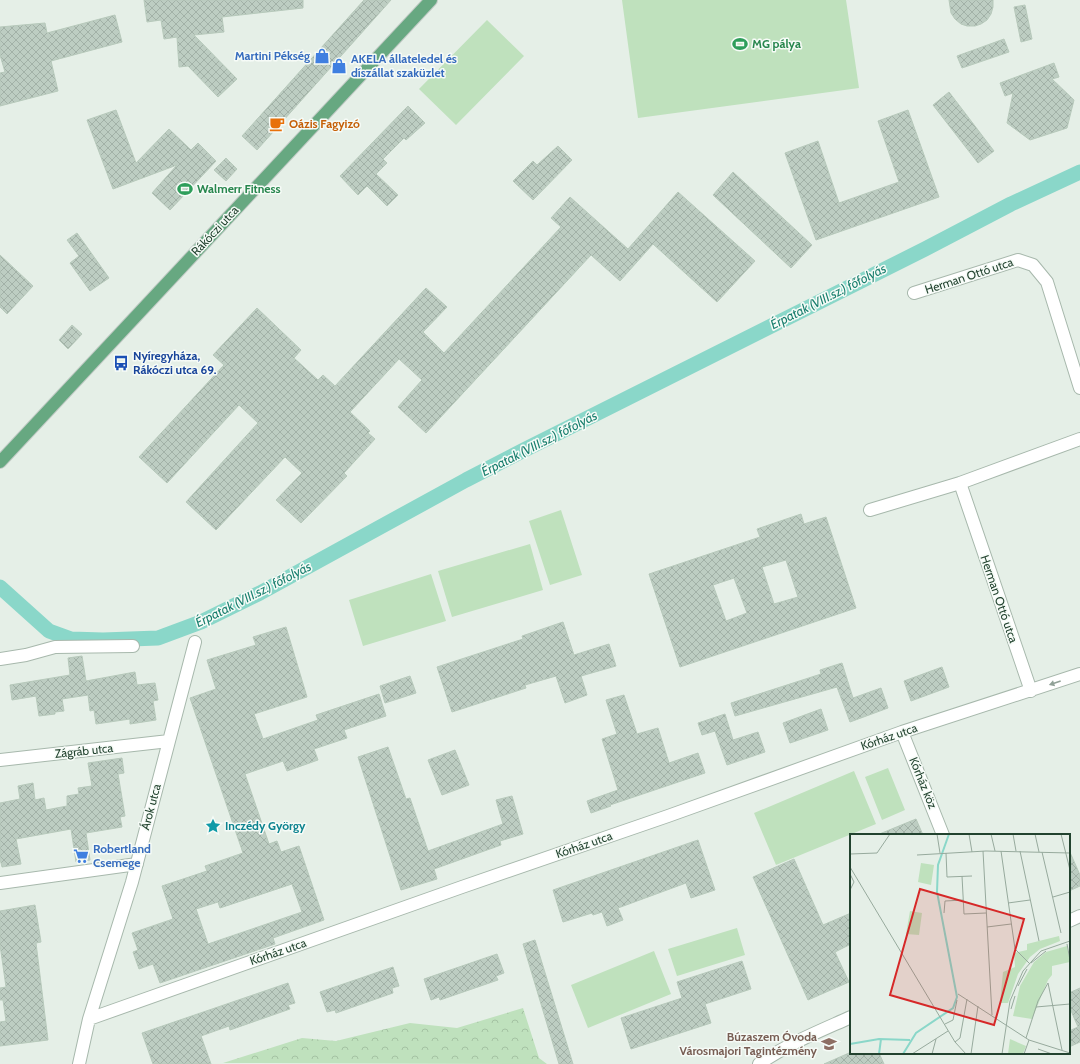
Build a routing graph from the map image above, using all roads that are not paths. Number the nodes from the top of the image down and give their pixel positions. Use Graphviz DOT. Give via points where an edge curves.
graph roads {
  1 [pos="431,0"];
  2 [pos="914,293"];
  3 [pos="1080,388"];
  4 [pos="1080,439"];
  5 [pos="0,462"];
  6 [pos="960,484"];
  7 [pos="870,510"];
  8 [pos="195,642"];
  9 [pos="133,646"];
  10 [pos="0,660"];
  11 [pos="1080,674"];
  12 [pos="1031,691"];
  13 [pos="902,732"];
  14 [pos="169,741"];
  15 [pos="0,760"];
  16 [pos="943,834"];
  17 [pos="137,864"];
  18 [pos="0,883"];
  19 [pos="1080,916"];
  20 [pos="1070,921"];
  21 [pos="850,1017"];
  22 [pos="89,1020"];
  23 [pos="79,1064"];
  24 [pos="759,1064"];
  1 -- 5 [label="main road, Rákóczi utca"];
  2 -- 3 [label="street, Herman Ottó utca" via="1018,260 1034,265 1047,282"];
  4 -- 6 [label="street"];
  6 -- 7 [label="street"];
  6 -- 12 [label="street, Herman Ottó utca"];
  8 -- 14 [label="street, Árok utca"];
  9 -- 10 [label="street" via="55,647"];
  11 -- 12 [label="street, Kórház utca, one-way"];
  12 -- 13 [label="street, Kórház utca"];
  13 -- 16 [label="street, Kórház köz"];
  13 -- 22 [label="street, Kórház utca"];
  14 -- 15 [label="street, Zágráb utca"];
  14 -- 17 [label="street, Árok utca"];
  17 -- 18 [label="street"];
  17 -- 22 [label="street, Árok utca"];
  19 -- 20 [label="street"];
  21 -- 24 [label="street" via="772,1055"];
  22 -- 23 [label="street, Árok utca"];
}
